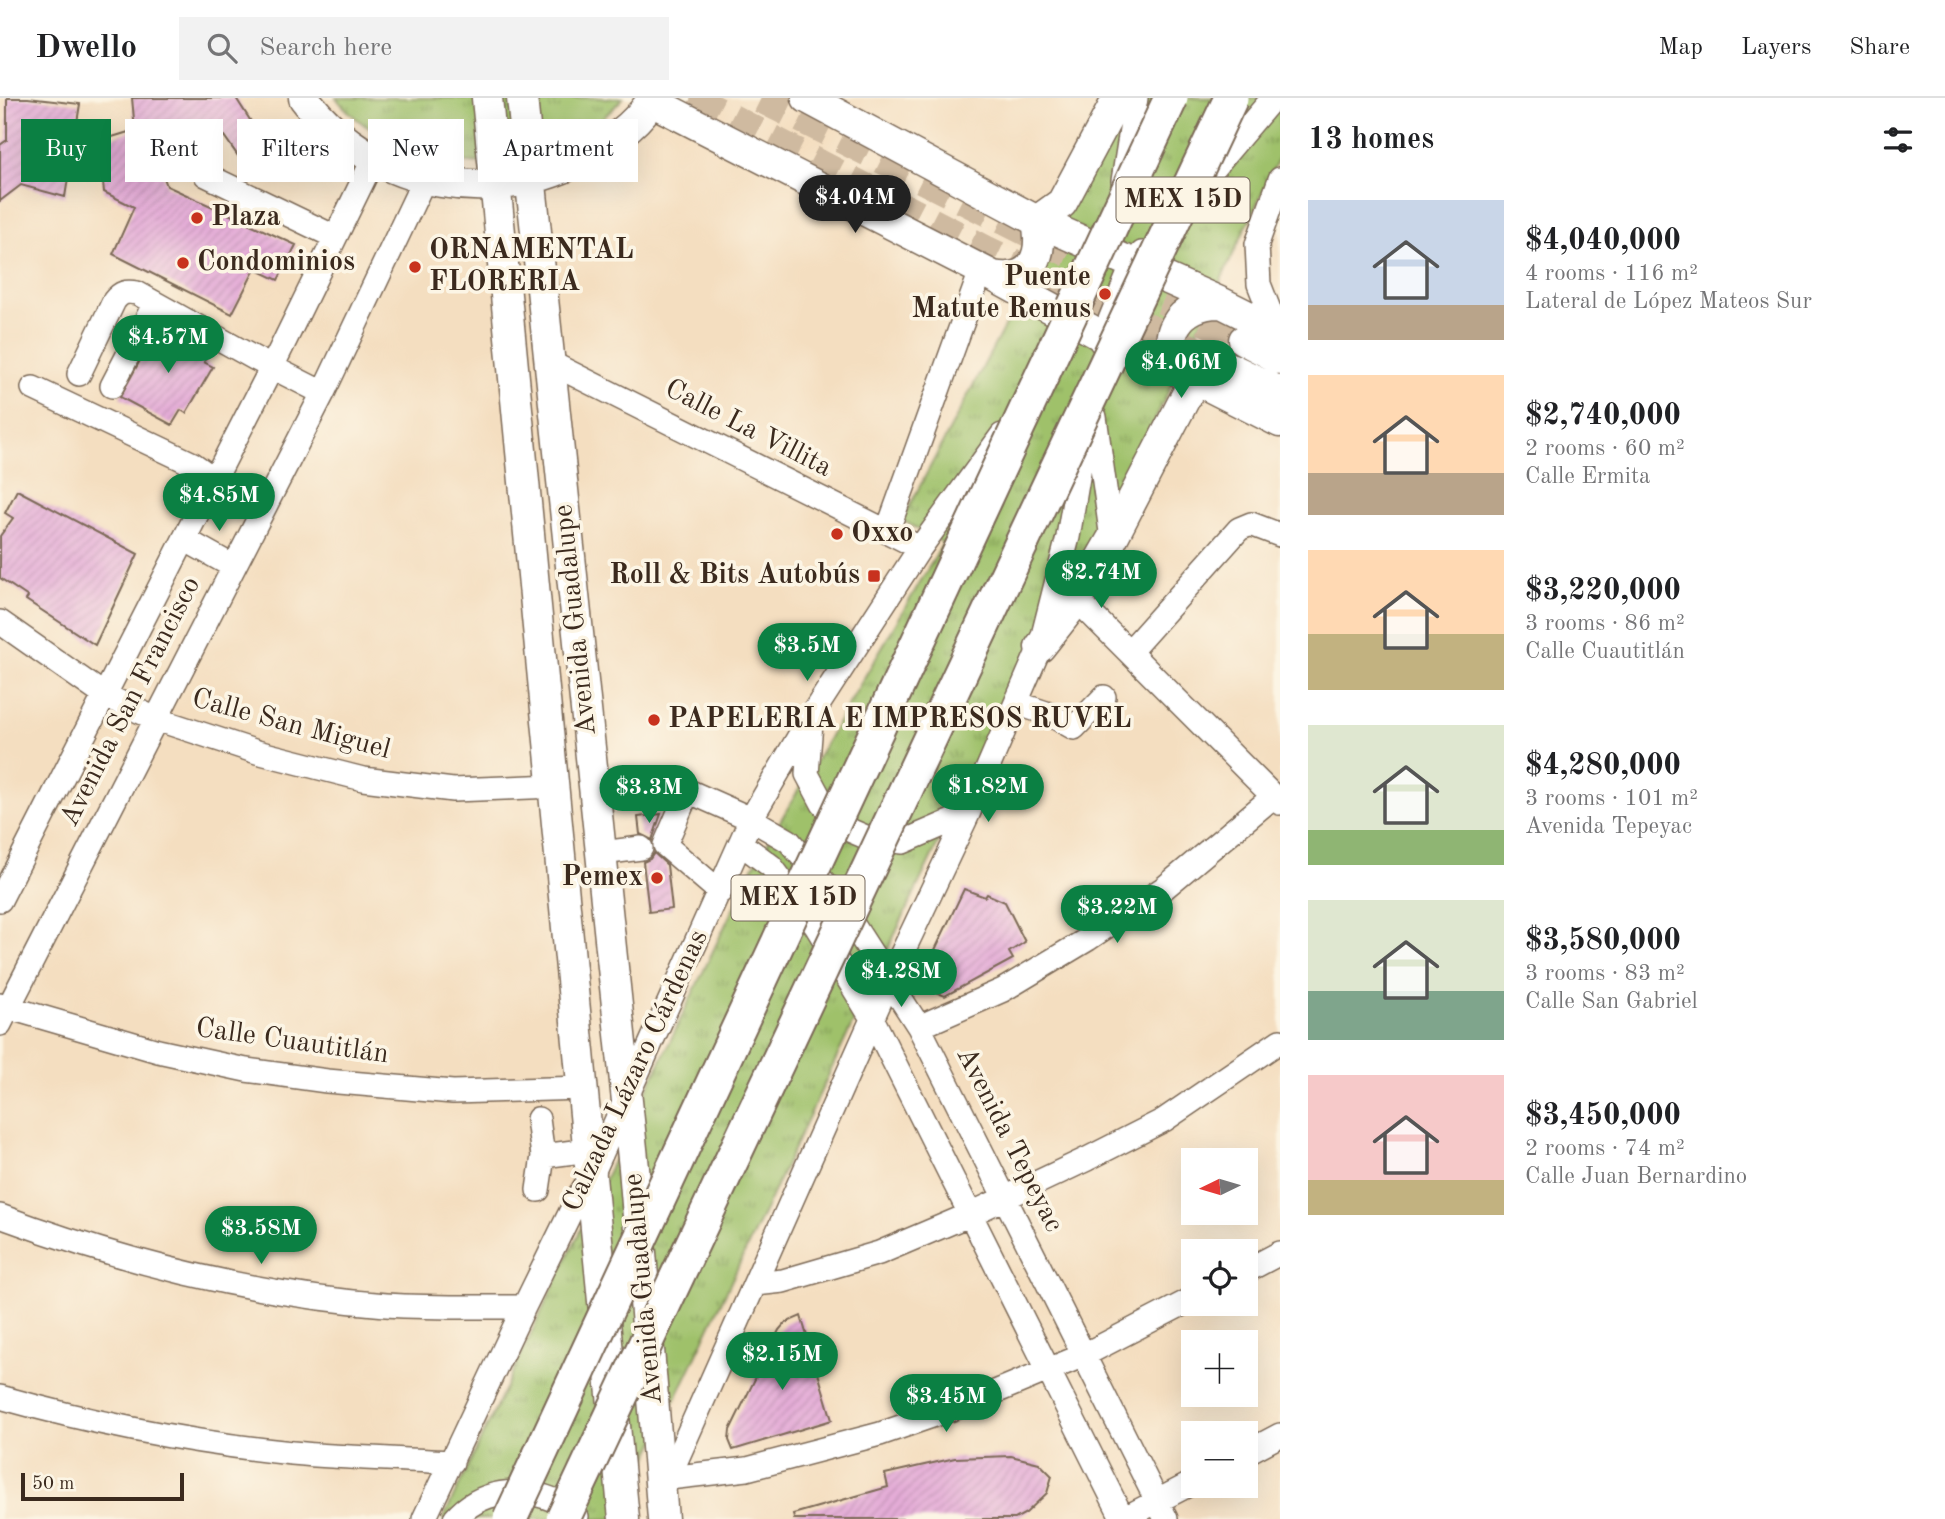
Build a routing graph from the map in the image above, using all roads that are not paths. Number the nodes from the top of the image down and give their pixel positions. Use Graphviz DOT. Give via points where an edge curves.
graph roads {
  1 [pos="304,98"];
  2 [pos="487,98"];
  3 [pos="522,98"];
  4 [pos="807,98"];
  5 [pos="1118,98"];
  6 [pos="1136,98"];
  7 [pos="1171,98"];
  8 [pos="1231,98"];
  9 [pos="652,100"];
  10 [pos="1275,102"];
  11 [pos="524,119"];
  12 [pos="635,119"];
  13 [pos="368,156"];
  14 [pos="368,169"];
  15 [pos="1280,180"];
  16 [pos="221,182"];
  17 [pos="424,182"];
  18 [pos="442,182"];
  19 [pos="522,182"];
  20 [pos="530,182"];
  21 [pos="496,185"];
  22 [pos="1037,221"];
  23 [pos="335,237"];
  24 [pos="1123,259"];
  25 [pos="987,274"];
  26 [pos="155,303"];
  27 [pos="1222,303"];
  28 [pos="1092,330"];
  29 [pos="1244,340"];
  30 [pos="1279,340"];
  31 [pos="549,362"];
  32 [pos="272,366"];
  33 [pos="1230,368"];
  34 [pos="79,374"];
  35 [pos="1190,376"];
  36 [pos="112,386"];
  37 [pos="33,388"];
  38 [pos="1280,392"];
  39 [pos="323,393"];
  40 [pos="1092,394"];
  41 [pos="1280,422"];
  42 [pos="214,479"];
  43 [pos="887,532"];
  44 [pos="1280,535"];
  45 [pos="184,538"];
  46 [pos="1112,539"];
  47 [pos="920,548"];
  48 [pos="234,567"];
  49 [pos="1077,600"];
  50 [pos="0,622"];
  51 [pos="1040,647"];
  52 [pos="1130,651"];
  53 [pos="104,695"];
  54 [pos="1104,697"];
  55 [pos="1016,703"];
  56 [pos="811,716"];
  57 [pos="156,719"];
  58 [pos="594,783"];
  59 [pos="554,786"];
  60 [pos="688,791"];
  61 [pos="1277,800"];
  62 [pos="968,814"];
  63 [pos="751,819"];
  64 [pos="740,843"];
  65 [pos="641,848"];
  66 [pos="601,853"];
  67 [pos="720,892"];
  68 [pos="0,900"];
  69 [pos="889,981"];
  70 [pos="3,1012"];
  71 [pos="873,1020"];
  72 [pos="919,1027"];
  73 [pos="1280,1041"];
  74 [pos="583,1088"];
  75 [pos="626,1097"];
  76 [pos="538,1119"];
  77 [pos="543,1156"];
  78 [pos="590,1163"];
  79 [pos="538,1190"];
  80 [pos="1005,1197"];
  81 [pos="971,1214"];
  82 [pos="0,1216"];
  83 [pos="1280,1253"];
  84 [pos="1258,1265"];
  85 [pos="755,1284"];
  86 [pos="1181,1305"];
  87 [pos="524,1307"];
  88 [pos="1084,1355"];
  89 [pos="1049,1370"];
  90 [pos="0,1397"];
  91 [pos="1280,1435"];
  92 [pos="1258,1447"];
  93 [pos="452,1462"];
  94 [pos="1181,1493"];
  95 [pos="661,1503"];
  96 [pos="1161,1510"];
  97 [pos="424,1519"];
  98 [pos="455,1519"];
  99 [pos="509,1519"];
  100 [pos="563,1519"];
  101 [pos="579,1519"];
  102 [pos="624,1519"];
  103 [pos="1123,1519"];
  1 -- 13 [label="main road" via="343,139"];
  2 -- 21 [label="main road, Avenida Guadalupe"];
  3 -- 11 [label="main road, Avenida Guadalupe"];
  4 -- 22 [label="main road"];
  5 -- 22 [label="main road" via="1062,203"];
  6 -- 24 [label="street, Calzada Lázaro Cárdenas"];
  7 -- 99 [label="highway, MEX 15D, bridge"];
  8 -- 100 [label="highway, MEX 15D, bridge"];
  9 -- 12 [label="main road"];
  9 -- 25 [label="main road"];
  10 -- 24 [label="street, Calzada Lázaro Cárdenas"];
  14 -- 23 [label="street, Avenida San Francisco"];
  15 -- 30 [label="street" via="1257,244 1259,284"];
  16 -- 23 [label="street"];
  17 -- 39 [label="street, Avenida San Francisco"];
  18 -- 21 [label="main road"];
  19 -- 21 [label="main road"];
  20 -- 31 [label="main road, Avenida Guadalupe"];
  21 -- 59 [label="main road, Avenida Guadalupe"];
  22 -- 24 [label="main road"];
  22 -- 25 [label="main road" via="1040,248 1032,266 1014,277"];
  23 -- 32 [label="street, Avenida San Francisco"];
  24 -- 27 [label="main road"];
  24 -- 28 [label="street, Calzada Lázaro Cárdenas"];
  25 -- 28 [label="main road"];
  25 -- 43 [label="street"];
  26 -- 32 [label="street"];
  26 -- 34 [label="street" via="137,293 120,294"];
  26 -- 36 [label="street"];
  27 -- 30 [label="main road"];
  27 -- 35 [label="main road" via="1200,305 1176,324 1173,356"];
  28 -- 35 [label="main road"];
  28 -- 40 [label="street, Calzada Lázaro Cárdenas"];
  28 -- 47 [label="street, Calzada Lázaro Cárdenas"];
  29 -- 30 [label="main road"];
  31 -- 43 [label="street, Calle La Villita"];
  31 -- 58 [label="main road, Avenida Guadalupe"];
  32 -- 39 [label="street"];
  32 -- 42 [label="street, Avenida San Francisco"];
  33 -- 38 [label="main road"];
  35 -- 41 [label="main road"];
  35 -- 46 [label="main road"];
  37 -- 42 [label="street" via="193,464"];
  39 -- 48 [label="street, Avenida San Francisco"];
  40 -- 46 [label="street"];
  40 -- 51 [label="street, Calzada Lázaro Cárdenas" via="1068,537"];
  42 -- 45 [label="street, Avenida San Francisco"];
  43 -- 47 [label="street, Calle La Villita"];
  44 -- 52 [label="street" via="1251,524 1239,529"];
  45 -- 48 [label="street"];
  45 -- 53 [label="street, Avenida San Francisco"];
  46 -- 49 [label="main road"];
  47 -- 56 [label="street, Calzada Lázaro Cárdenas"];
  48 -- 57 [label="street, Avenida San Francisco"];
  49 -- 51 [label="main road"];
  49 -- 52 [label="street"];
  50 -- 53 [label="street, Calle San Miguel"];
  51 -- 55 [label="street, Calzada Lázaro Cárdenas"];
  52 -- 61 [label="street"];
  53 -- 57 [label="street, Calle San Miguel"];
  53 -- 68 [label="street, Avenida San Francisco"];
  54 -- 55 [label="street" via="1074,728"];
  55 -- 62 [label="street, Calzada Lázaro Cárdenas"];
  56 -- 62 [label="street" via="807,774 823,804 847,829 868,838 903,842"];
  56 -- 63 [label="street, Calzada Lázaro Cárdenas"];
  57 -- 59 [label="street, Calle San Miguel" via="257,752 363,779 453,790"];
  57 -- 70 [label="street, Avenida San Francisco"];
  58 -- 60 [label="street, Avenida Tepeyac" via="644,781"];
  58 -- 66 [label="main road, Avenida Guadalupe"];
  59 -- 74 [label="main road, Avenida Guadalupe"];
  60 -- 63 [label="street, Avenida Tepeyac"];
  60 -- 67 [label="street" via="665,845"];
  61 -- 72 [label="street" via="1164,888 1088,939 1003,990"];
  62 -- 69 [label="street, Calzada Lázaro Cárdenas"];
  63 -- 64 [label="street, Calzada Lázaro Cárdenas"];
  63 -- 69 [label="street, Avenida Tepeyac" via="789,841 832,892"];
  64 -- 67 [label="street, Calzada Lázaro Cárdenas"];
  64 -- 71 [label="street" via="771,866 816,926"];
  65 -- 66 [label="street"];
  66 -- 75 [label="main road, Avenida Guadalupe"];
  67 -- 75 [label="street, Calzada Lázaro Cárdenas"];
  69 -- 71 [label="street, Calzada Lázaro Cárdenas"];
  69 -- 72 [label="street, Avenida Tepeyac"];
  70 -- 74 [label="street, Calle Cuautitlán" via="158,1051 327,1081 453,1091"];
  71 -- 81 [label="street"];
  71 -- 85 [label="street, Calzada Lázaro Cárdenas"];
  72 -- 80 [label="street, Avenida Tepeyac"];
  73 -- 80 [label="street" via="1164,1120"];
  74 -- 78 [label="main road, Avenida Guadalupe"];
  75 -- 78 [label="street, Calzada Lázaro Cárdenas"];
  75 -- 95 [label="main road, Avenida Guadalupe"];
  76 -- 77 [label="street"];
  77 -- 78 [label="street"];
  77 -- 79 [label="street"];
  78 -- 87 [label="street, Calzada Lázaro Cárdenas"];
  78 -- 102 [label="main road, Avenida Guadalupe"];
  80 -- 81 [label="street"];
  80 -- 88 [label="street, Avenida Tepeyac"];
  81 -- 85 [label="street" via="879,1254 783,1281"];
  81 -- 89 [label="street"];
  82 -- 87 [label="street" via="115,1255 220,1281 385,1305"];
  83 -- 84 [label="street"];
  85 -- 95 [label="street, Calzada Lázaro Cárdenas"];
  86 -- 88 [label="street"];
  87 -- 93 [label="street, Calzada Lázaro Cárdenas"];
  88 -- 89 [label="street"];
  88 -- 96 [label="street, Avenida Tepeyac"];
  89 -- 95 [label="street" via="880,1434 747,1469"];
  89 -- 103 [label="street"];
  90 -- 93 [label="street" via="64,1415 216,1444"];
  91 -- 92 [label="street"];
  93 -- 97 [label="street, Calzada Lázaro Cárdenas"];
  94 -- 96 [label="street"];
  96 -- 103 [label="street"];
  98 -- 101 [label="street" via="484,1498 530,1492 557,1501"];
}
